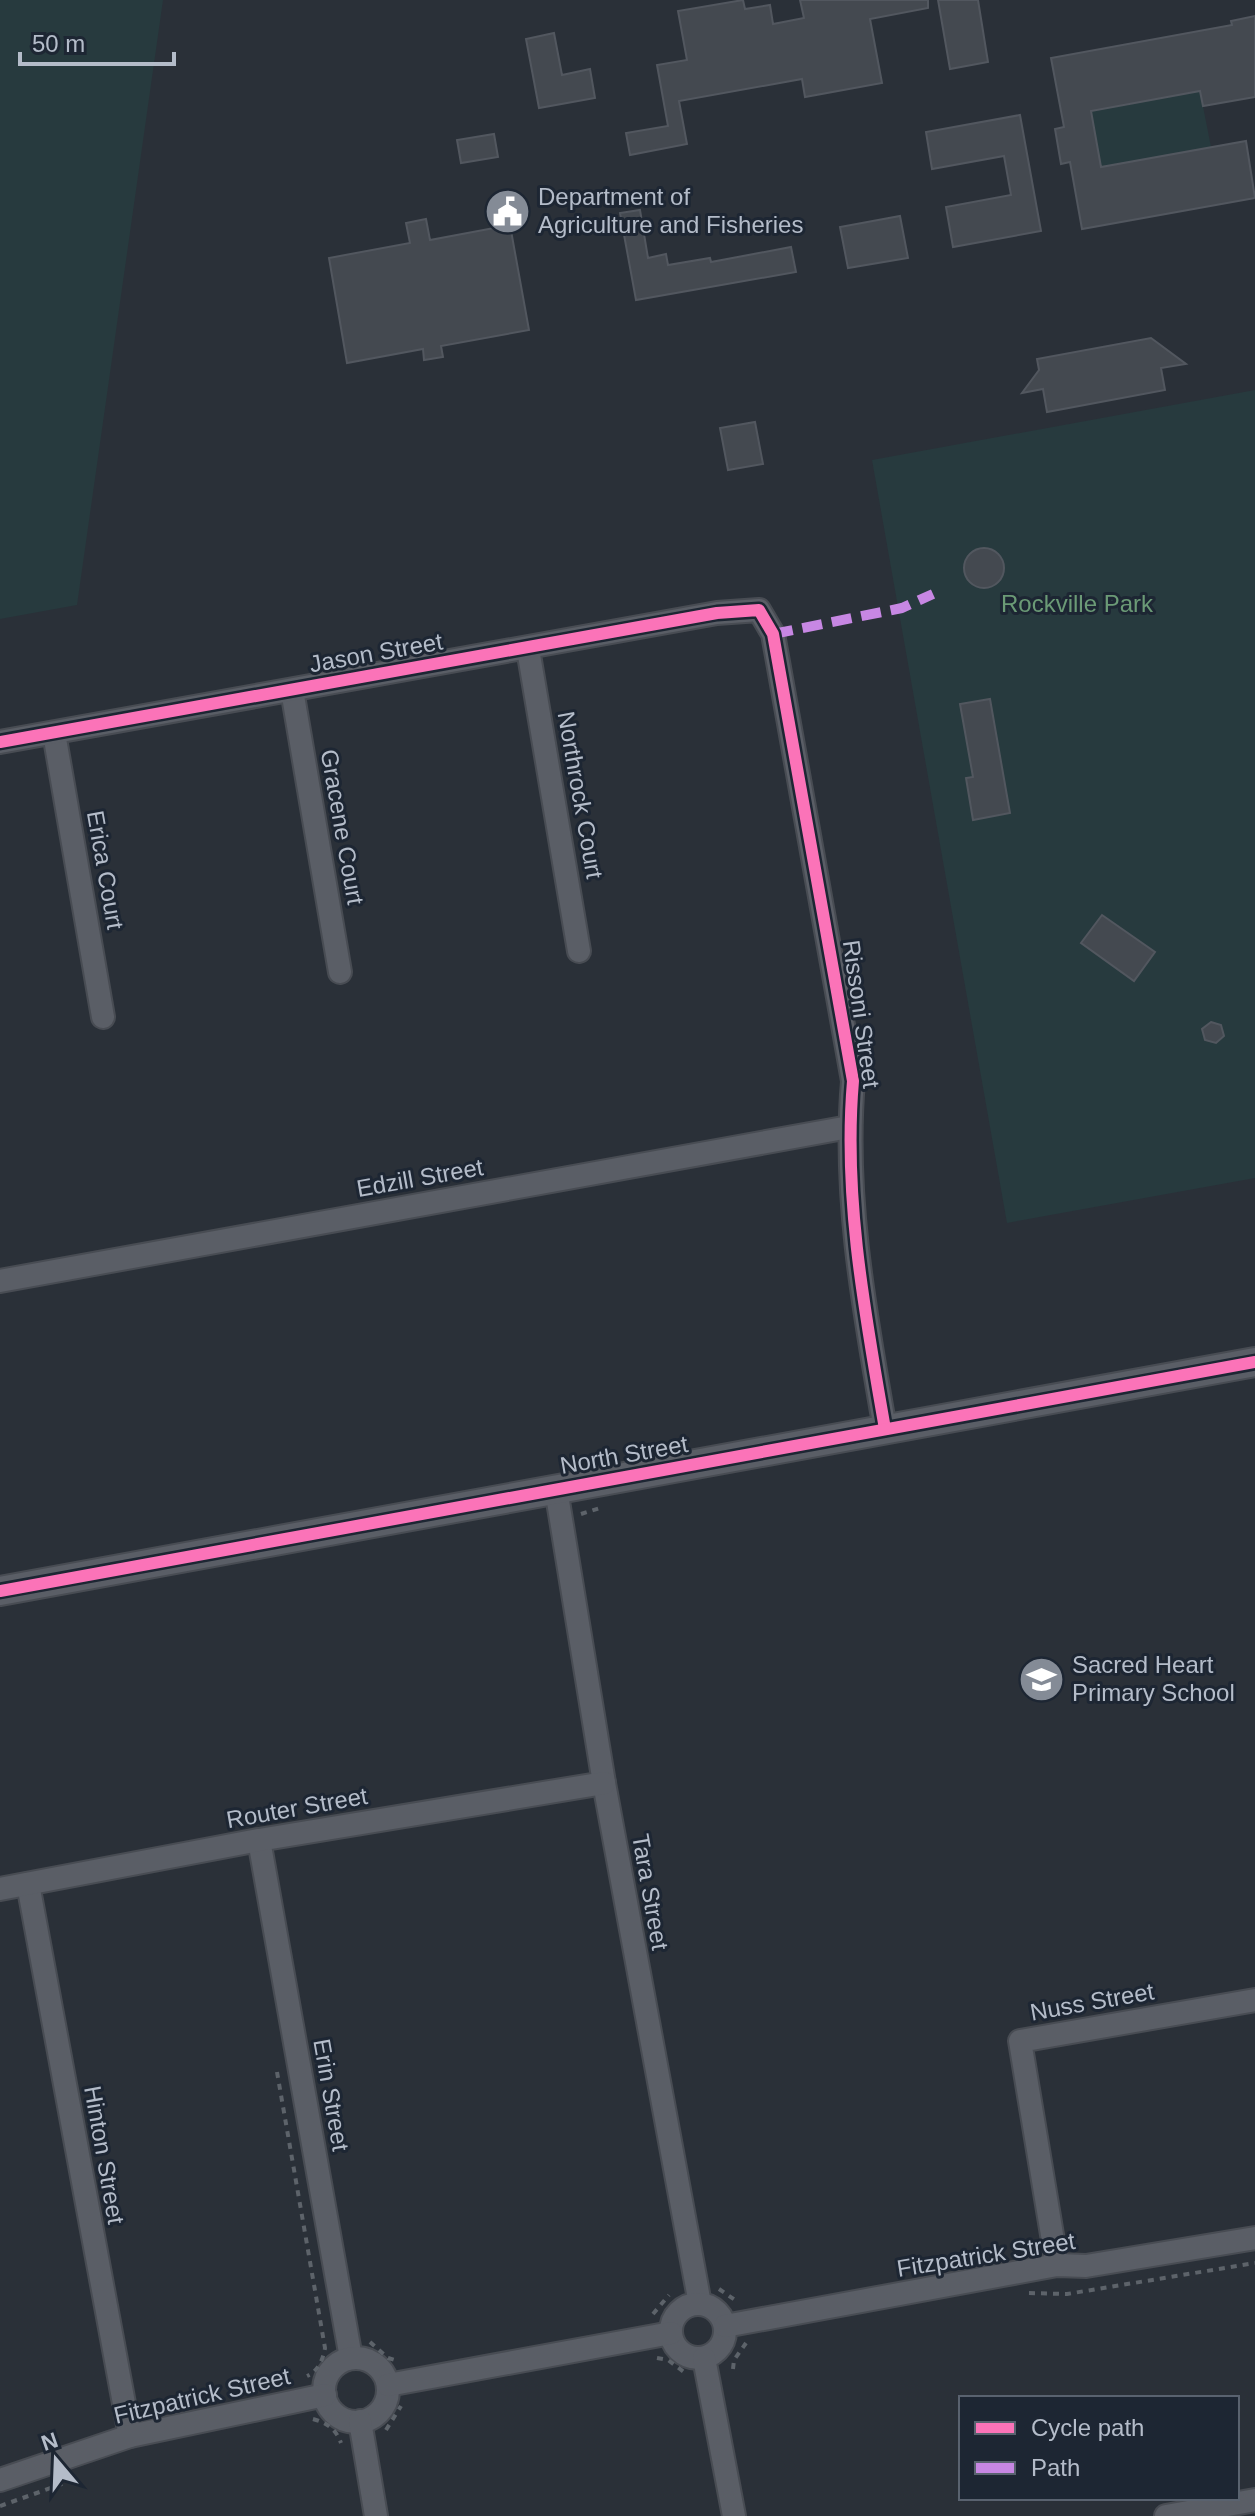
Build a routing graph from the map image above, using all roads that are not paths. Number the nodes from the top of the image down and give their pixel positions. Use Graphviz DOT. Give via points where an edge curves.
graph roads {
  1 [pos="759,610"];
  2 [pos="528,649"];
  3 [pos="292,690"];
  4 [pos="54,733"];
  5 [pos="0,742"];
  6 [pos="579,951"];
  7 [pos="340,972"];
  8 [pos="103,1017"];
  9 [pos="849,1127"];
  10 [pos="0,1281"];
  11 [pos="1255,1362"];
  12 [pos="885,1429"];
  13 [pos="556,1489"];
  14 [pos="0,1591"];
  15 [pos="604,1783"];
  16 [pos="259,1840"];
  17 [pos="28,1884"];
  18 [pos="0,1889"];
  19 [pos="1255,2000"];
  20 [pos="1255,2238"];
  21 [pos="1057,2265"];
  22 [pos="700,2304"];
  23 [pos="725,2326"];
  24 [pos="671,2333"];
  25 [pos="351,2358"];
  26 [pos="704,2358"];
  27 [pos="388,2385"];
  28 [pos="325,2395"];
  29 [pos="360,2421"];
  30 [pos="130,2436"];
  31 [pos="0,2480"];
  32 [pos="1255,2500"];
  33 [pos="376,2516"];
  34 [pos="734,2516"];
  35 [pos="1166,2516"];
  1 -- 2 [label="street, Jason Street" via="717,613"];
  1 -- 9 [label="street, Rissoni Street" via="773,634 853,1081"];
  2 -- 3 [label="street, Jason Street"];
  2 -- 6 [label="street, Northrock Court"];
  3 -- 4 [label="street, Jason Street"];
  3 -- 7 [label="street, Gracene Court"];
  4 -- 5 [label="street, Jason Street"];
  4 -- 8 [label="street, Erica Court"];
  9 -- 10 [label="street, Edzill Street"];
  9 -- 12 [label="street, Rissoni Street" via="858,1265"];
  11 -- 12 [label="street, North Street"];
  12 -- 13 [label="street, North Street"];
  13 -- 14 [label="street, North Street"];
  13 -- 15 [label="street, Tara Street"];
  15 -- 16 [label="street, Router Street"];
  15 -- 22 [label="street, Tara Street"];
  16 -- 17 [label="street, Router Street"];
  16 -- 25 [label="street, Erin Street"];
  17 -- 18 [label="street, Router Street"];
  17 -- 30 [label="street, Hinton Street"];
  19 -- 21 [label="street, Nuss Street" via="1020,2041"];
  20 -- 21 [label="street, Fitzpatrick Street" via="1086,2266"];
  21 -- 23 [label="street, Fitzpatrick Street"];
  22 -- 23 [label="street" via="716,2311"];
  22 -- 24 [label="street" via="676,2316"];
  23 -- 26 [label="street" via="718,2350"];
  24 -- 26 [label="street" via="685,2356"];
  24 -- 27 [label="street"];
  25 -- 27 [label="street" via="371,2361"];
  25 -- 28 [label="street" via="328,2375"];
  26 -- 34 [label="street"];
  27 -- 29 [label="street" via="382,2408"];
  28 -- 29 [label="street" via="337,2415"];
  28 -- 30 [label="street, Fitzpatrick Street"];
  29 -- 33 [label="street"];
  30 -- 31 [label="street, Fitzpatrick Street"];
  32 -- 35 [label="street"];
}
